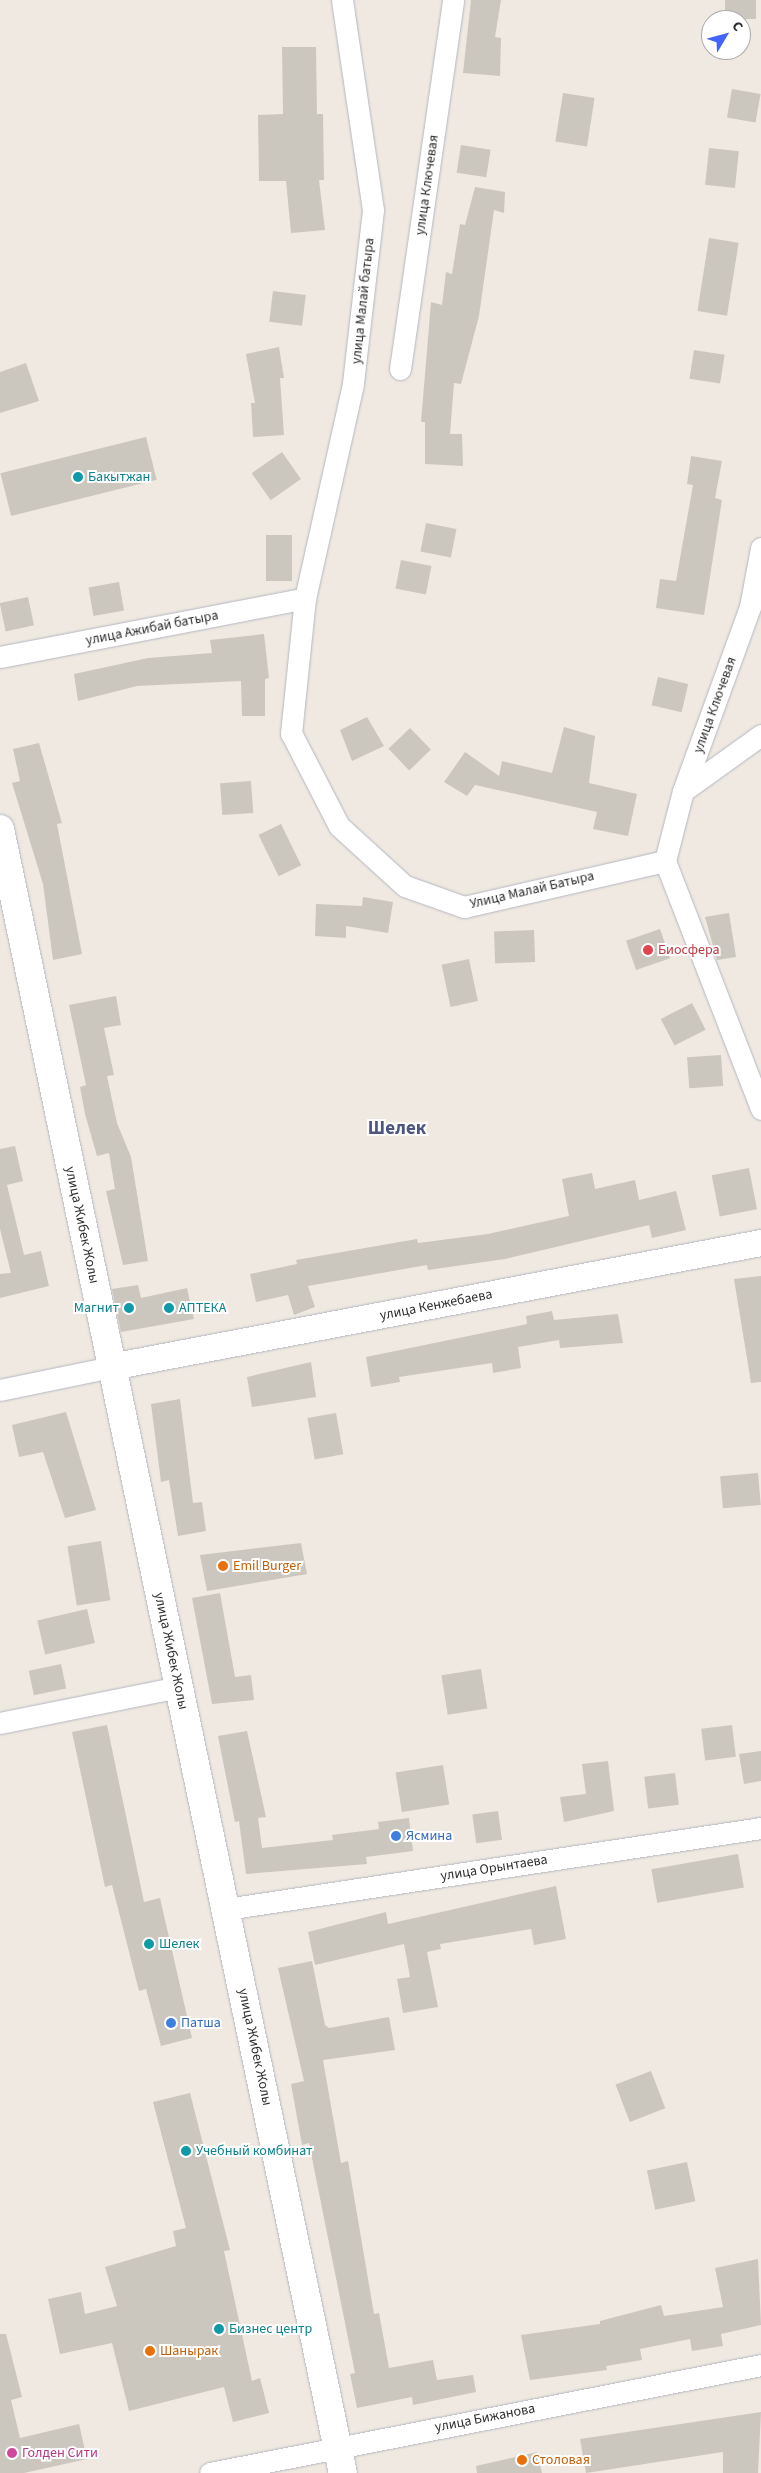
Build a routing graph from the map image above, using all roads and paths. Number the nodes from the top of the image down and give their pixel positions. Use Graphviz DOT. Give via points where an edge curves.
graph roads {
  1 [pos="342,0"];
  2 [pos="453,0"];
  3 [pos="400,369"];
  4 [pos="761,548"];
  5 [pos="305,598"];
  6 [pos="0,657"];
  7 [pos="761,735"];
  8 [pos="683,791"];
  9 [pos="0,829"];
  10 [pos="665,861"];
  11 [pos="761,1109"];
  12 [pos="761,1243"];
  13 [pos="112,1366"];
  14 [pos="0,1390"];
  15 [pos="178,1687"];
  16 [pos="0,1723"];
  17 [pos="761,1828"];
  18 [pos="226,1909"];
  19 [pos="761,2365"];
  20 [pos="337,2446"];
  21 [pos="210,2473"];
  22 [pos="343,2473"];
  1 -- 5 [label="street, улица Малай батыра" via="373,210 354,384"];
  2 -- 3 [label="street, улица Ключевая"];
  4 -- 8 [label="street, улица Ключевая" via="750,607"];
  5 -- 6 [label="street, улица Ажибай батыра"];
  5 -- 10 [label="street, Улица Малай Батыра" via="291,733 339,826 405,886 464,907"];
  7 -- 8 [label="street"];
  8 -- 10 [label="street, улица Ключевая"];
  9 -- 13 [label="main road, улица Жибек Жолы"];
  10 -- 11 [label="street"];
  12 -- 13 [label="street, улица Кенжебаева"];
  13 -- 14 [label="street"];
  13 -- 15 [label="main road, улица Жибек Жолы"];
  15 -- 16 [label="street"];
  15 -- 18 [label="main road, улица Жибек Жолы"];
  17 -- 18 [label="street, улица Орынтаева"];
  18 -- 20 [label="main road, улица Жибек Жолы"];
  19 -- 20 [label="street, улица Бижанова"];
  20 -- 21 [label="street, улица Бижанова"];
  20 -- 22 [label="main road, улица Жибек Жолы"];
}
